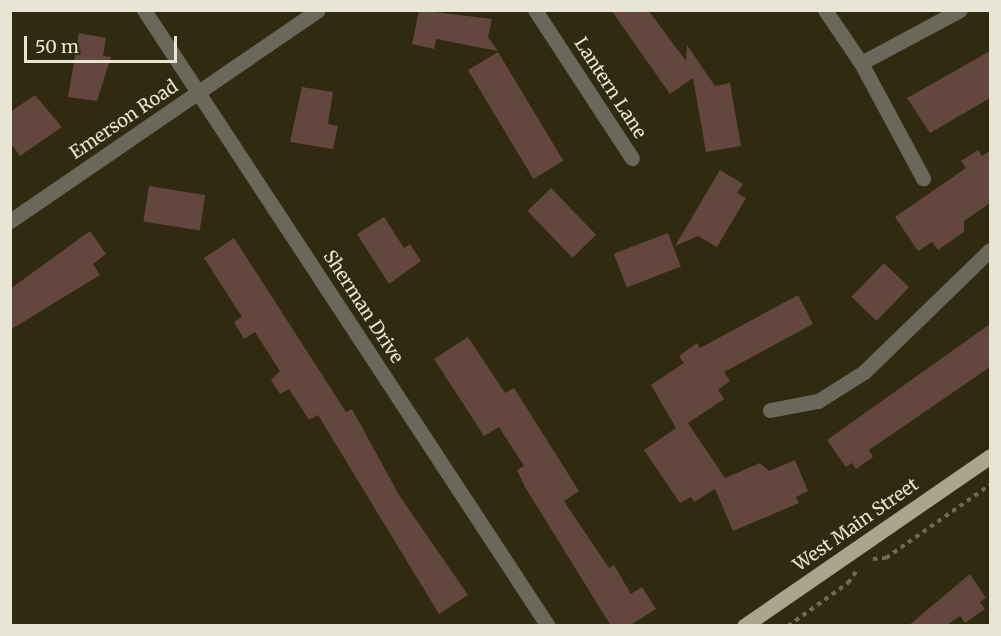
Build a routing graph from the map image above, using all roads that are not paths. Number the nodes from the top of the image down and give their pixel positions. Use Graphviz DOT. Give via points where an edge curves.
graph roads {
  1 [pos="144,10"];
  2 [pos="318,10"];
  3 [pos="535,10"];
  4 [pos="825,10"];
  5 [pos="960,10"];
  6 [pos="861,63"];
  7 [pos="198,92"];
  8 [pos="632,158"];
  9 [pos="922,178"];
  10 [pos="10,221"];
  11 [pos="990,250"];
  12 [pos="770,410"];
  13 [pos="990,456"];
  14 [pos="548,626"];
  15 [pos="744,626"];
  1 -- 7 [label="street, Sherman Drive"];
  2 -- 7 [label="street, Emerson Road"];
  3 -- 8 [label="street, Lantern Lane"];
  4 -- 6 [label="street"];
  5 -- 6 [label="street"];
  6 -- 9 [label="street"];
  7 -- 10 [label="street, Emerson Road"];
  7 -- 14 [label="street, Sherman Drive"];
  11 -- 12 [label="street" via="864,372 818,400"];
  13 -- 15 [label="main road, West Main Street"];
}
